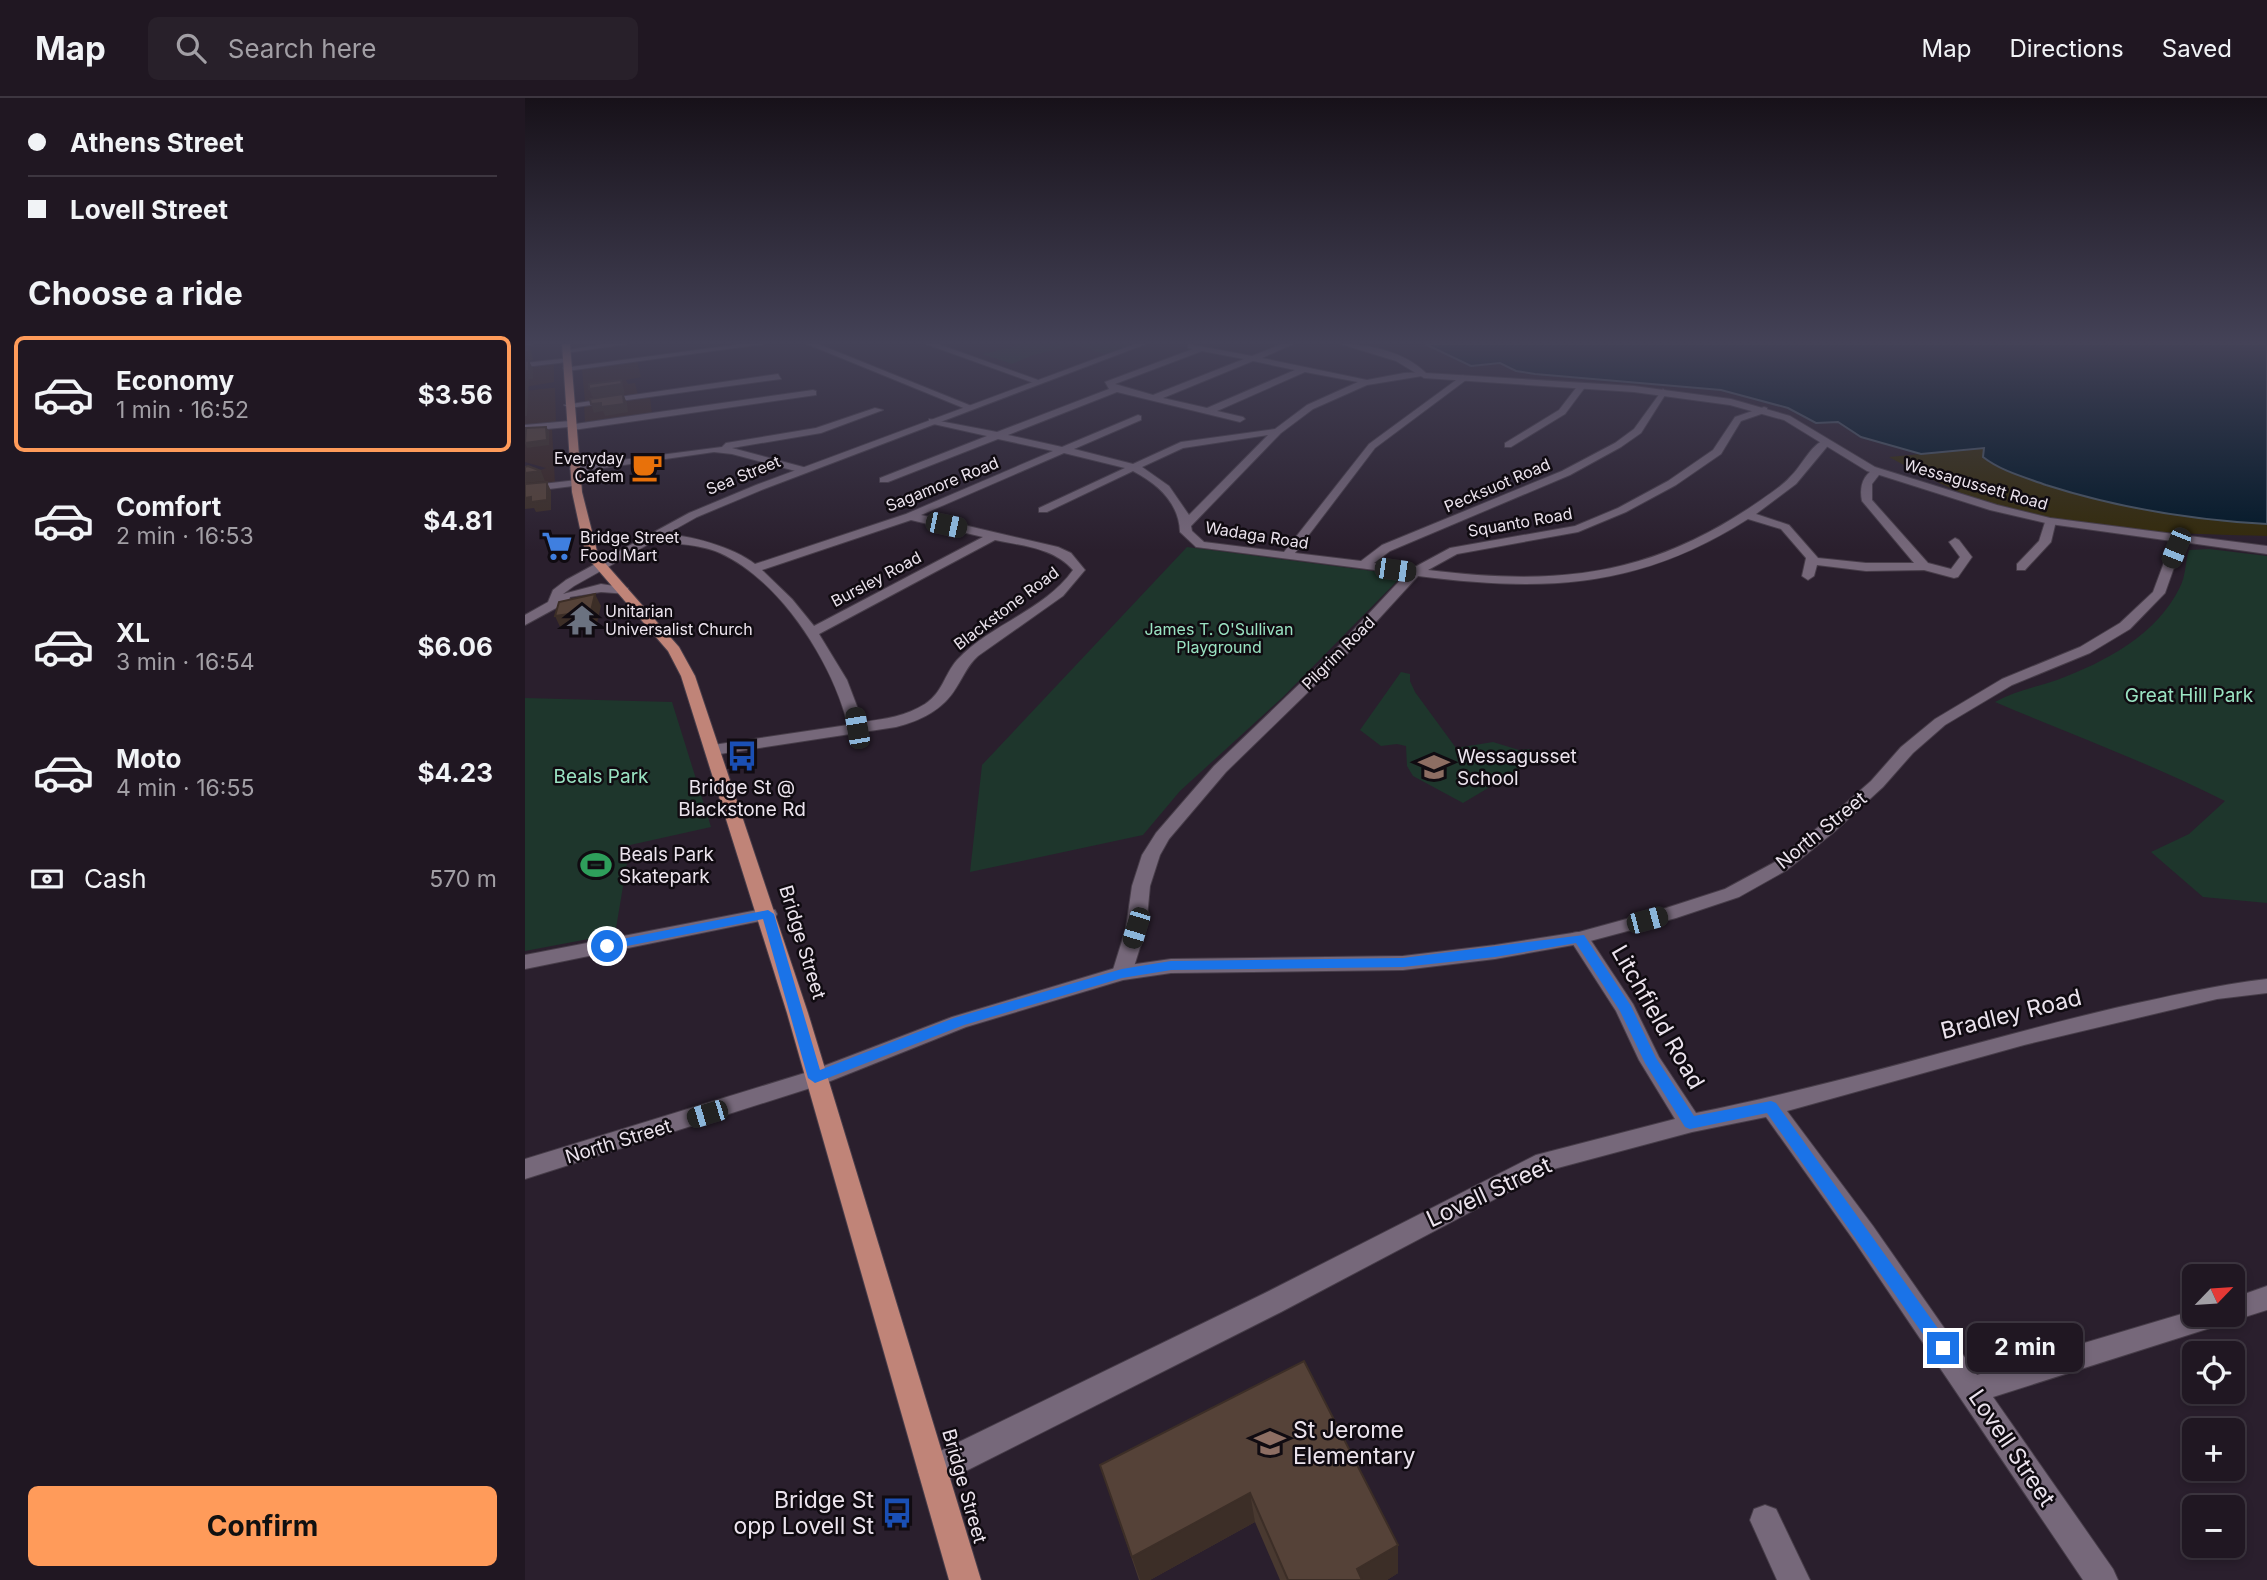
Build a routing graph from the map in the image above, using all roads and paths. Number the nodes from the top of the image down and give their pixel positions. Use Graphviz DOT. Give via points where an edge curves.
graph roads {
  1 [pos="570,413"];
  2 [pos="665,413"];
  3 [pos="869,413"];
  4 [pos="953,413"];
  5 [pos="1052,413"];
  6 [pos="1217,413"];
  7 [pos="1305,413"];
  8 [pos="1416,413"];
  9 [pos="1560,413"];
  10 [pos="1649,413"];
  11 [pos="1755,413"];
  12 [pos="1773,413"];
  13 [pos="1139,418"];
  14 [pos="1240,419"];
  15 [pos="932,421"];
  16 [pos="571,426"];
  17 [pos="525,428"];
  18 [pos="1278,431"];
  19 [pos="997,434"];
  20 [pos="1248,437"];
  21 [pos="1826,442"];
  22 [pos="1265,444"];
  23 [pos="1508,445"];
  24 [pos="702,450"];
  25 [pos="1065,450"];
  26 [pos="1134,467"];
  27 [pos="575,469"];
  28 [pos="803,470"];
  29 [pos="1877,471"];
  30 [pos="884,480"];
  31 [pos="576,483"];
  32 [pos="525,489"];
  33 [pos="1043,510"];
  34 [pos="1746,514"];
  35 [pos="909,516"];
  36 [pos="2050,521"];
  37 [pos="1187,524"];
  38 [pos="993,536"];
  39 [pos="651,537"];
  40 [pos="2178,539"];
  41 [pos="1955,542"];
  42 [pos="2267,550"];
  43 [pos="1287,556"];
  44 [pos="1813,561"];
  45 [pos="1363,565"];
  46 [pos="1924,566"];
  47 [pos="601,567"];
  48 [pos="2021,567"];
  49 [pos="753,569"];
  50 [pos="1415,572"];
  51 [pos="1808,576"];
  52 [pos="624,590"];
  53 [pos="573,594"];
  54 [pos="554,603"];
  55 [pos="525,621"];
  56 [pos="813,632"];
  57 [pos="857,728"];
  58 [pos="713,750"];
  59 [pos="768,914"];
  60 [pos="1579,938"];
  61 [pos="525,962"];
  62 [pos="1122,974"];
  63 [pos="2267,986"];
  64 [pos="815,1078"];
  65 [pos="1771,1107"];
  66 [pos="1690,1123"];
  67 [pos="525,1170"];
  68 [pos="2267,1298"];
  69 [pos="2245,1306"];
  70 [pos="2182,1326"];
  71 [pos="1973,1390"];
  72 [pos="933,1471"];
  73 [pos="1765,1520"];
  74 [pos="965,1580"];
  75 [pos="1794,1580"];
  76 [pos="2102,1580"];
  1 -- 16 [label="main road, Bridge Street"];
  2 -- 16 [label="street"];
  3 -- 24 [label="street" via="818,431"];
  4 -- 15 [label="street, Sea Street"];
  5 -- 19 [label="street"];
  6 -- 14 [label="street"];
  7 -- 18 [label="street, Wessagussett Road"];
  8 -- 43 [label="street" via="1372,446"];
  9 -- 23 [label="street"];
  10 -- 45 [label="street, Pecksuot Road" via="1638,430 1618,445 1566,473 1387,548"];
  11 -- 50 [label="street, Squanto Road" via="1738,419 1717,452 1622,510 1578,529 1454,551"];
  12 -- 21 [label="street, Wessagussett Road"];
  13 -- 25 [label="street, Sagamore Road"];
  15 -- 19 [label="street"];
  15 -- 28 [label="street, Sea Street"];
  16 -- 17 [label="street"];
  16 -- 27 [label="main road, Bridge Street"];
  18 -- 20 [label="street, Wessagussett Road"];
  18 -- 22 [label="street"];
  19 -- 25 [label="street"];
  19 -- 30 [label="street"];
  20 -- 22 [label="street, Wessagussett Road"];
  20 -- 26 [label="street, Wessagussett Road" via="1190,443"];
  21 -- 29 [label="street, Wessagussett Road"];
  21 -- 34 [label="street" via="1817,447 1794,480"];
  22 -- 37 [label="street"];
  24 -- 27 [label="street"];
  24 -- 28 [label="street" via="732,451"];
  25 -- 26 [label="street"];
  25 -- 35 [label="street, Sagamore Road"];
  26 -- 33 [label="street, Wessagussett Road"];
  26 -- 37 [label="street, Wadaga Road" via="1158,480"];
  27 -- 31 [label="main road, Bridge Street"];
  28 -- 39 [label="street, Sea Street"];
  29 -- 36 [label="street, Wessagussett Road"];
  29 -- 46 [label="street" via="1865,488 1867,501"];
  31 -- 32 [label="street"];
  31 -- 47 [label="main road, Bridge Street" via="591,556"];
  34 -- 44 [label="street" via="1789,529"];
  34 -- 50 [label="street" via="1676,553 1609,575 1536,582"];
  35 -- 38 [label="street, Blackstone Road"];
  35 -- 49 [label="street, Sagamore Road"];
  36 -- 40 [label="street, Wessagussett Road"];
  36 -- 48 [label="street" via="2045,542"];
  37 -- 43 [label="street, Wadaga Road" via="1186,532 1200,545"];
  38 -- 56 [label="street, Bursley Road"];
  38 -- 57 [label="street, Blackstone Road" via="1067,556 1079,570 961,664 948,690 922,713"];
  39 -- 47 [label="street, Sea Street"];
  39 -- 49 [label="street" via="726,551"];
  40 -- 42 [label="street, Wessagussett Road"];
  40 -- 60 [label="street, North Street" via="2159,593 2125,626 2085,650 2007,682 1940,722 1867,793 1781,866 1732,893"];
  41 -- 46 [label="street" via="1966,557 1954,573"];
  43 -- 45 [label="street, Wadaga Road"];
  44 -- 46 [label="street" via="1876,568"];
  44 -- 51 [label="street"];
  45 -- 50 [label="street, Wadaga Road"];
  47 -- 52 [label="main road, Bridge Street"];
  47 -- 53 [label="street, Sea Street"];
  47 -- 54 [label="street, Sea Street" via="564,587"];
  49 -- 56 [label="street"];
  50 -- 62 [label="street, Pilgrim Road" via="1338,655 1220,769 1161,837 1141,886 1136,928"];
  52 -- 53 [label="street"];
  52 -- 58 [label="main road, Bridge Street" via="674,650 688,676"];
  53 -- 54 [label="street, Sea Street"];
  54 -- 55 [label="street, Sea Street"];
  56 -- 57 [label="street" via="854,710"];
  57 -- 58 [label="street, Blackstone Road"];
  58 -- 59 [label="main road, Bridge Street"];
  59 -- 61 [label="street"];
  59 -- 64 [label="main road, Bridge Street"];
  60 -- 62 [label="street, North Street" via="1403,963 1171,966"];
  60 -- 66 [label="street, Litchfield Road" via="1626,1009 1650,1060"];
  62 -- 64 [label="street, North Street" via="959,1022"];
  63 -- 65 [label="street, Bradley Road" via="2217,992 2024,1037"];
  64 -- 67 [label="street, North Street"];
  64 -- 72 [label="main road, Bridge Street"];
  65 -- 66 [label="street, Lovell Street"];
  65 -- 71 [label="street, Lovell Street"];
  66 -- 72 [label="street, Lovell Street" via="1544,1162"];
  68 -- 69 [label="street"];
  70 -- 71 [label="street"];
  71 -- 76 [label="street, Lovell Street"];
  72 -- 74 [label="main road, Bridge Street"];
  73 -- 75 [label="street"];
}
